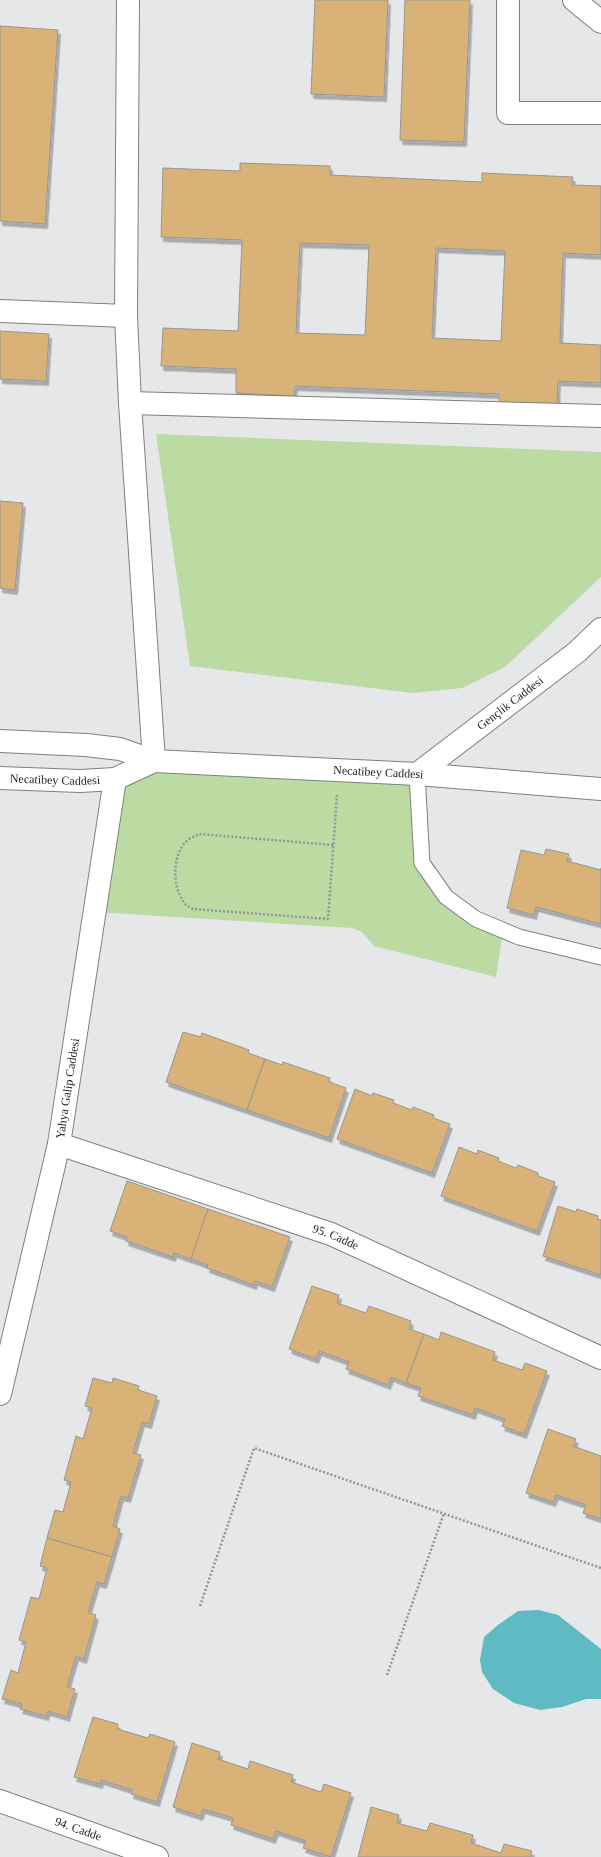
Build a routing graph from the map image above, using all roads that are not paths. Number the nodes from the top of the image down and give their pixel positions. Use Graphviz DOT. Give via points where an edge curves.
graph roads {
  1 [pos="128,0"];
  2 [pos="508,0"];
  3 [pos="574,0"];
  4 [pos="601,22"];
  5 [pos="601,113"];
  6 [pos="0,311"];
  7 [pos="126,316"];
  8 [pos="130,403"];
  9 [pos="601,416"];
  10 [pos="601,629"];
  11 [pos="0,741"];
  12 [pos="154,761"];
  13 [pos="417,774"];
  14 [pos="0,778"];
  15 [pos="115,779"];
  16 [pos="601,789"];
  17 [pos="601,957"];
  18 [pos="59,1144"];
  19 [pos="601,1358"];
  20 [pos="0,1394"];
  21 [pos="0,1801"];
  22 [pos="157,1857"];
  1 -- 7 [label="street"];
  2 -- 5 [label="street" via="508,114"];
  3 -- 4 [label="street"];
  6 -- 7 [label="street"];
  7 -- 8 [label="street"];
  8 -- 9 [label="street"];
  8 -- 12 [label="street"];
  10 -- 13 [label="street, Gençlik Caddesi" via="578,652"];
  11 -- 12 [label="street, Necatibey Caddesi" via="120,749"];
  12 -- 13 [label="street, Necatibey Caddesi"];
  12 -- 15 [label="street, Necatibey Caddesi"];
  13 -- 16 [label="street, Necatibey Caddesi"];
  13 -- 17 [label="lane" via="422,863 446,897 476,919 519,937"];
  14 -- 15 [label="street, Necatibey Caddesi"];
  15 -- 18 [label="street, Yahya Galip Caddesi"];
  18 -- 19 [label="street, 95. Cadde" via="331,1234"];
  18 -- 20 [label="street, Yahya Galip Caddesi"];
  21 -- 22 [label="street, 94. Cadde"];
}
